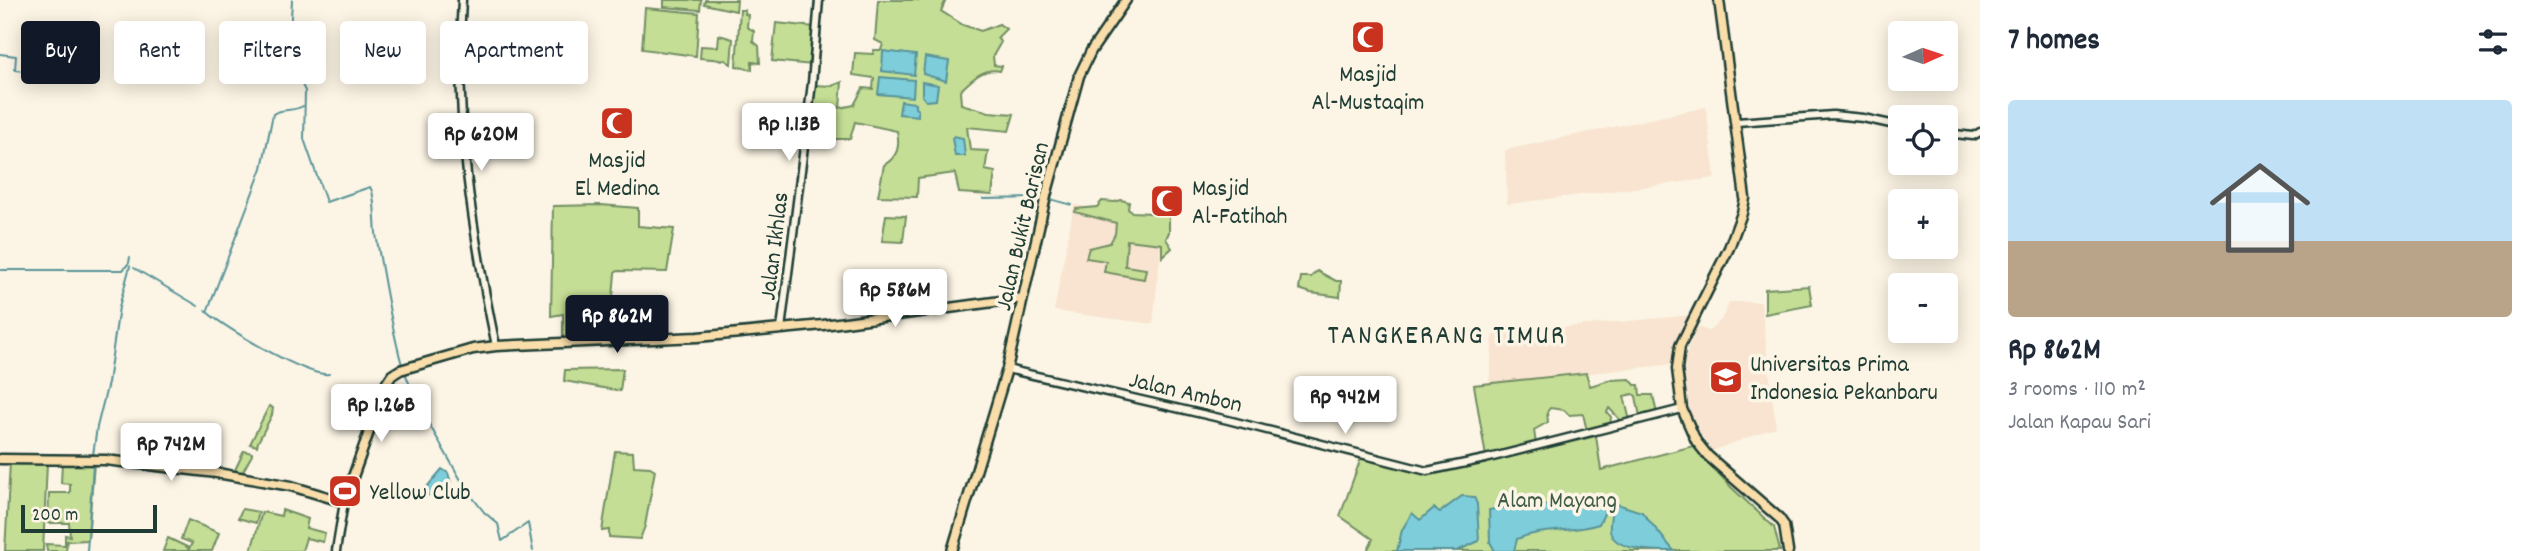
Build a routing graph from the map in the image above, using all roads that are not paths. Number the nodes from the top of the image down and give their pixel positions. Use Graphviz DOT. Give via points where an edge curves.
graph roads {
  1 [pos="462,0"];
  2 [pos="819,0"];
  3 [pos="1126,0"];
  4 [pos="1719,0"];
  5 [pos="1737,122"];
  6 [pos="1888,123"];
  7 [pos="1980,132"];
  8 [pos="1958,134"];
  9 [pos="1023,298"];
  10 [pos="781,329"];
  11 [pos="496,346"];
  12 [pos="1007,369"];
  13 [pos="1682,409"];
  14 [pos="0,459"];
  15 [pos="344,502"];
  16 [pos="336,551"];
  17 [pos="952,551"];
  18 [pos="1788,551"];
  1 -- 11 [label="street" via="459,73 466,158"];
  2 -- 10 [label="street, Jalan Ikhlas"];
  3 -- 9 [label="main road, Jalan Bukit Barisan" via="1079,76"];
  4 -- 5 [label="main road"];
  5 -- 6 [label="street" via="1833,115"];
  5 -- 13 [label="main road" via="1744,209 1680,346 1677,369"];
  7 -- 8 [label="street"];
  9 -- 10 [label="main road"];
  9 -- 12 [label="main road, Jalan Bukit Barisan"];
  10 -- 11 [label="main road" via="689,338"];
  11 -- 15 [label="main road" via="392,375"];
  12 -- 13 [label="street, Jalan Ambon" via="1427,471"];
  12 -- 17 [label="main road, Jalan Bukit Barisan"];
  13 -- 18 [label="main road" via="1691,434 1708,456 1779,518"];
  14 -- 15 [label="main road" via="104,460 217,473 291,486"];
  15 -- 16 [label="street"];
}
